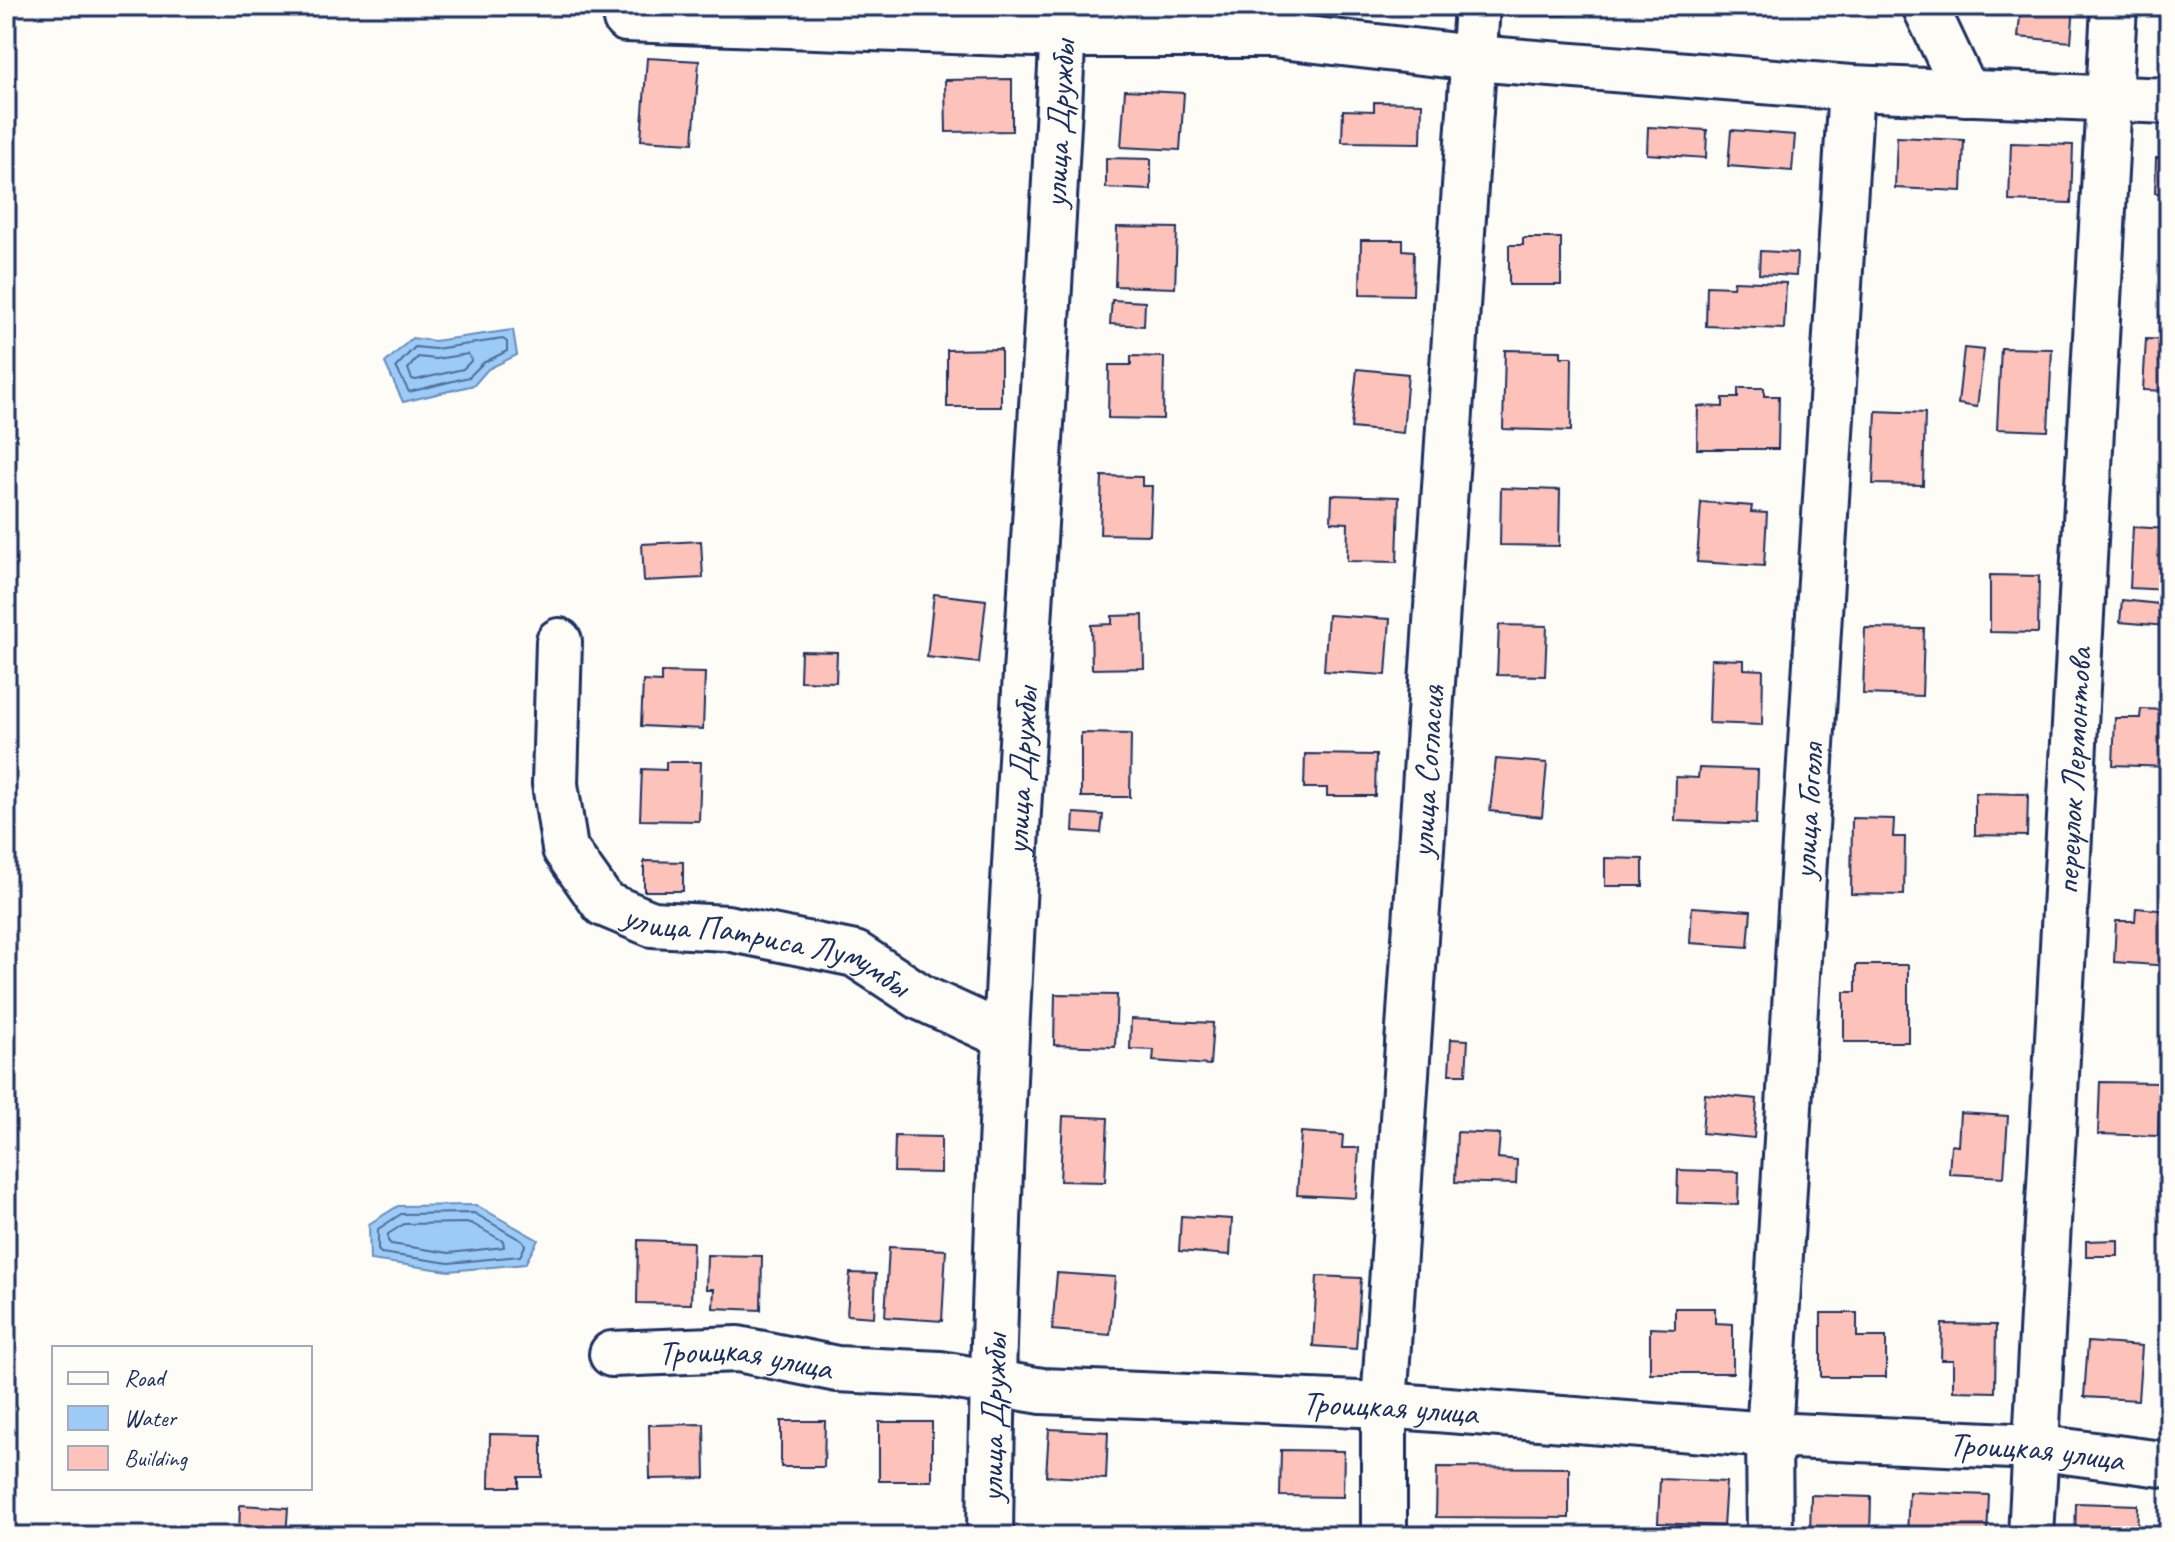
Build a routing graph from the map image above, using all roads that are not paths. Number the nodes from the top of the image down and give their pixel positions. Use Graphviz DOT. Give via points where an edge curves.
graph roads {
  1 [pos="1477,6"];
  2 [pos="2114,6"];
  3 [pos="1924,7"];
  4 [pos="626,19"];
  5 [pos="1063,20"];
  6 [pos="1474,58"];
  7 [pos="1851,88"];
  8 [pos="1966,93"];
  9 [pos="2109,99"];
  10 [pos="2169,101"];
  11 [pos="559,641"];
  12 [pos="1005,1036"];
  13 [pos="612,1354"];
  14 [pos="992,1381"];
  15 [pos="1384,1405"];
  16 [pos="1769,1435"];
  17 [pos="2034,1447"];
  18 [pos="2169,1465"];
  19 [pos="990,1536"];
  20 [pos="1384,1536"];
  21 [pos="1770,1536"];
  22 [pos="2031,1536"];
  1 -- 6 [label="street, улица Согласия"];
  2 -- 9 [label="street, переулок Лермонтова"];
  3 -- 8 [label="street"];
  4 -- 5 [label="street"];
  5 -- 6 [label="street" via="1272,35"];
  5 -- 12 [label="street, улица Дружбы"];
  6 -- 7 [label="street"];
  6 -- 15 [label="street, улица Согласия"];
  7 -- 8 [label="street"];
  7 -- 16 [label="street, улица Гоголя"];
  8 -- 9 [label="street"];
  9 -- 10 [label="street"];
  9 -- 17 [label="street, переулок Лермонтова"];
  11 -- 12 [label="street, улица Патриса Лумумбы" via="555,784 565,849 604,904 652,924 727,928 855,954 922,998"];
  12 -- 14 [label="street, улица Дружбы"];
  13 -- 14 [label="street, Троицкая улица" via="738,1349 837,1369"];
  14 -- 15 [label="street, Троицкая улица" via="1042,1391"];
  14 -- 19 [label="street, улица Дружбы"];
  15 -- 16 [label="street, Троицкая улица"];
  15 -- 20 [label="street, улица Согласия"];
  16 -- 17 [label="street, Троицкая улица"];
  16 -- 21 [label="street, улица Гоголя"];
  17 -- 18 [label="street, Троицкая улица"];
  17 -- 22 [label="street, переулок Лермонтова"];
}
